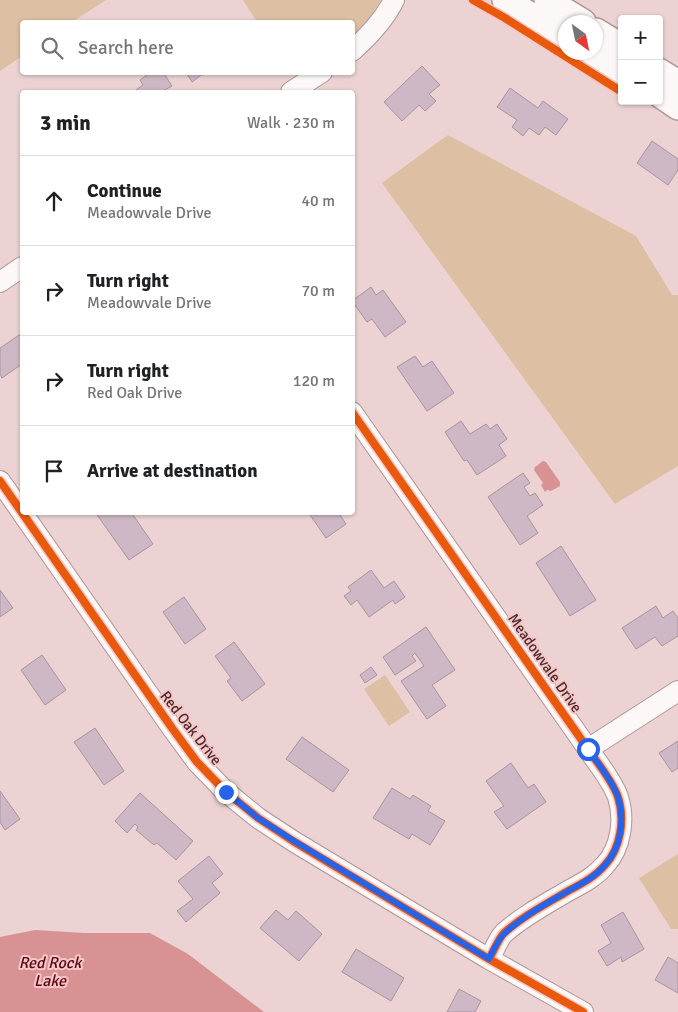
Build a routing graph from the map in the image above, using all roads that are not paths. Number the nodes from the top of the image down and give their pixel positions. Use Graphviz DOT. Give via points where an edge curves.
graph roads {
  1 [pos="394,0"];
  2 [pos="505,0"];
  3 [pos="547,0"];
  4 [pos="572,15"];
  5 [pos="558,31"];
  6 [pos="603,35"];
  7 [pos="618,45"];
  8 [pos="355,48"];
  9 [pos="603,59"];
  10 [pos="618,68"];
  11 [pos="663,74"];
  12 [pos="317,75"];
  13 [pos="678,83"];
  14 [pos="294,90"];
  15 [pos="663,97"];
  16 [pos="678,107"];
  17 [pos="20,268"];
  18 [pos="0,282"];
  19 [pos="355,416"];
  20 [pos="0,481"];
  21 [pos="20,510"];
  22 [pos="24,515"];
  23 [pos="678,691"];
  24 [pos="588,749"];
  25 [pos="489,959"];
  26 [pos="584,1012"];
  1 -- 8 [label="street" via="387,14"];
  2 -- 5 [label="main road"];
  3 -- 4 [label="main road"];
  6 -- 7 [label="main road"];
  9 -- 10 [label="main road"];
  11 -- 13 [label="main road"];
  12 -- 14 [label="street"];
  15 -- 16 [label="main road"];
  17 -- 18 [label="street"];
  19 -- 24 [label="street, Meadowvale Drive"];
  20 -- 21 [label="street, Red Oak Drive"];
  22 -- 25 [label="street, Red Oak Drive" via="172,728 197,762 226,792 294,841"];
  23 -- 24 [label="street"];
  24 -- 25 [label="street, Meadowvale Drive" via="617,796 622,814 616,848 592,877 529,914 503,934"];
  25 -- 26 [label="street, Red Oak Drive"];
}
